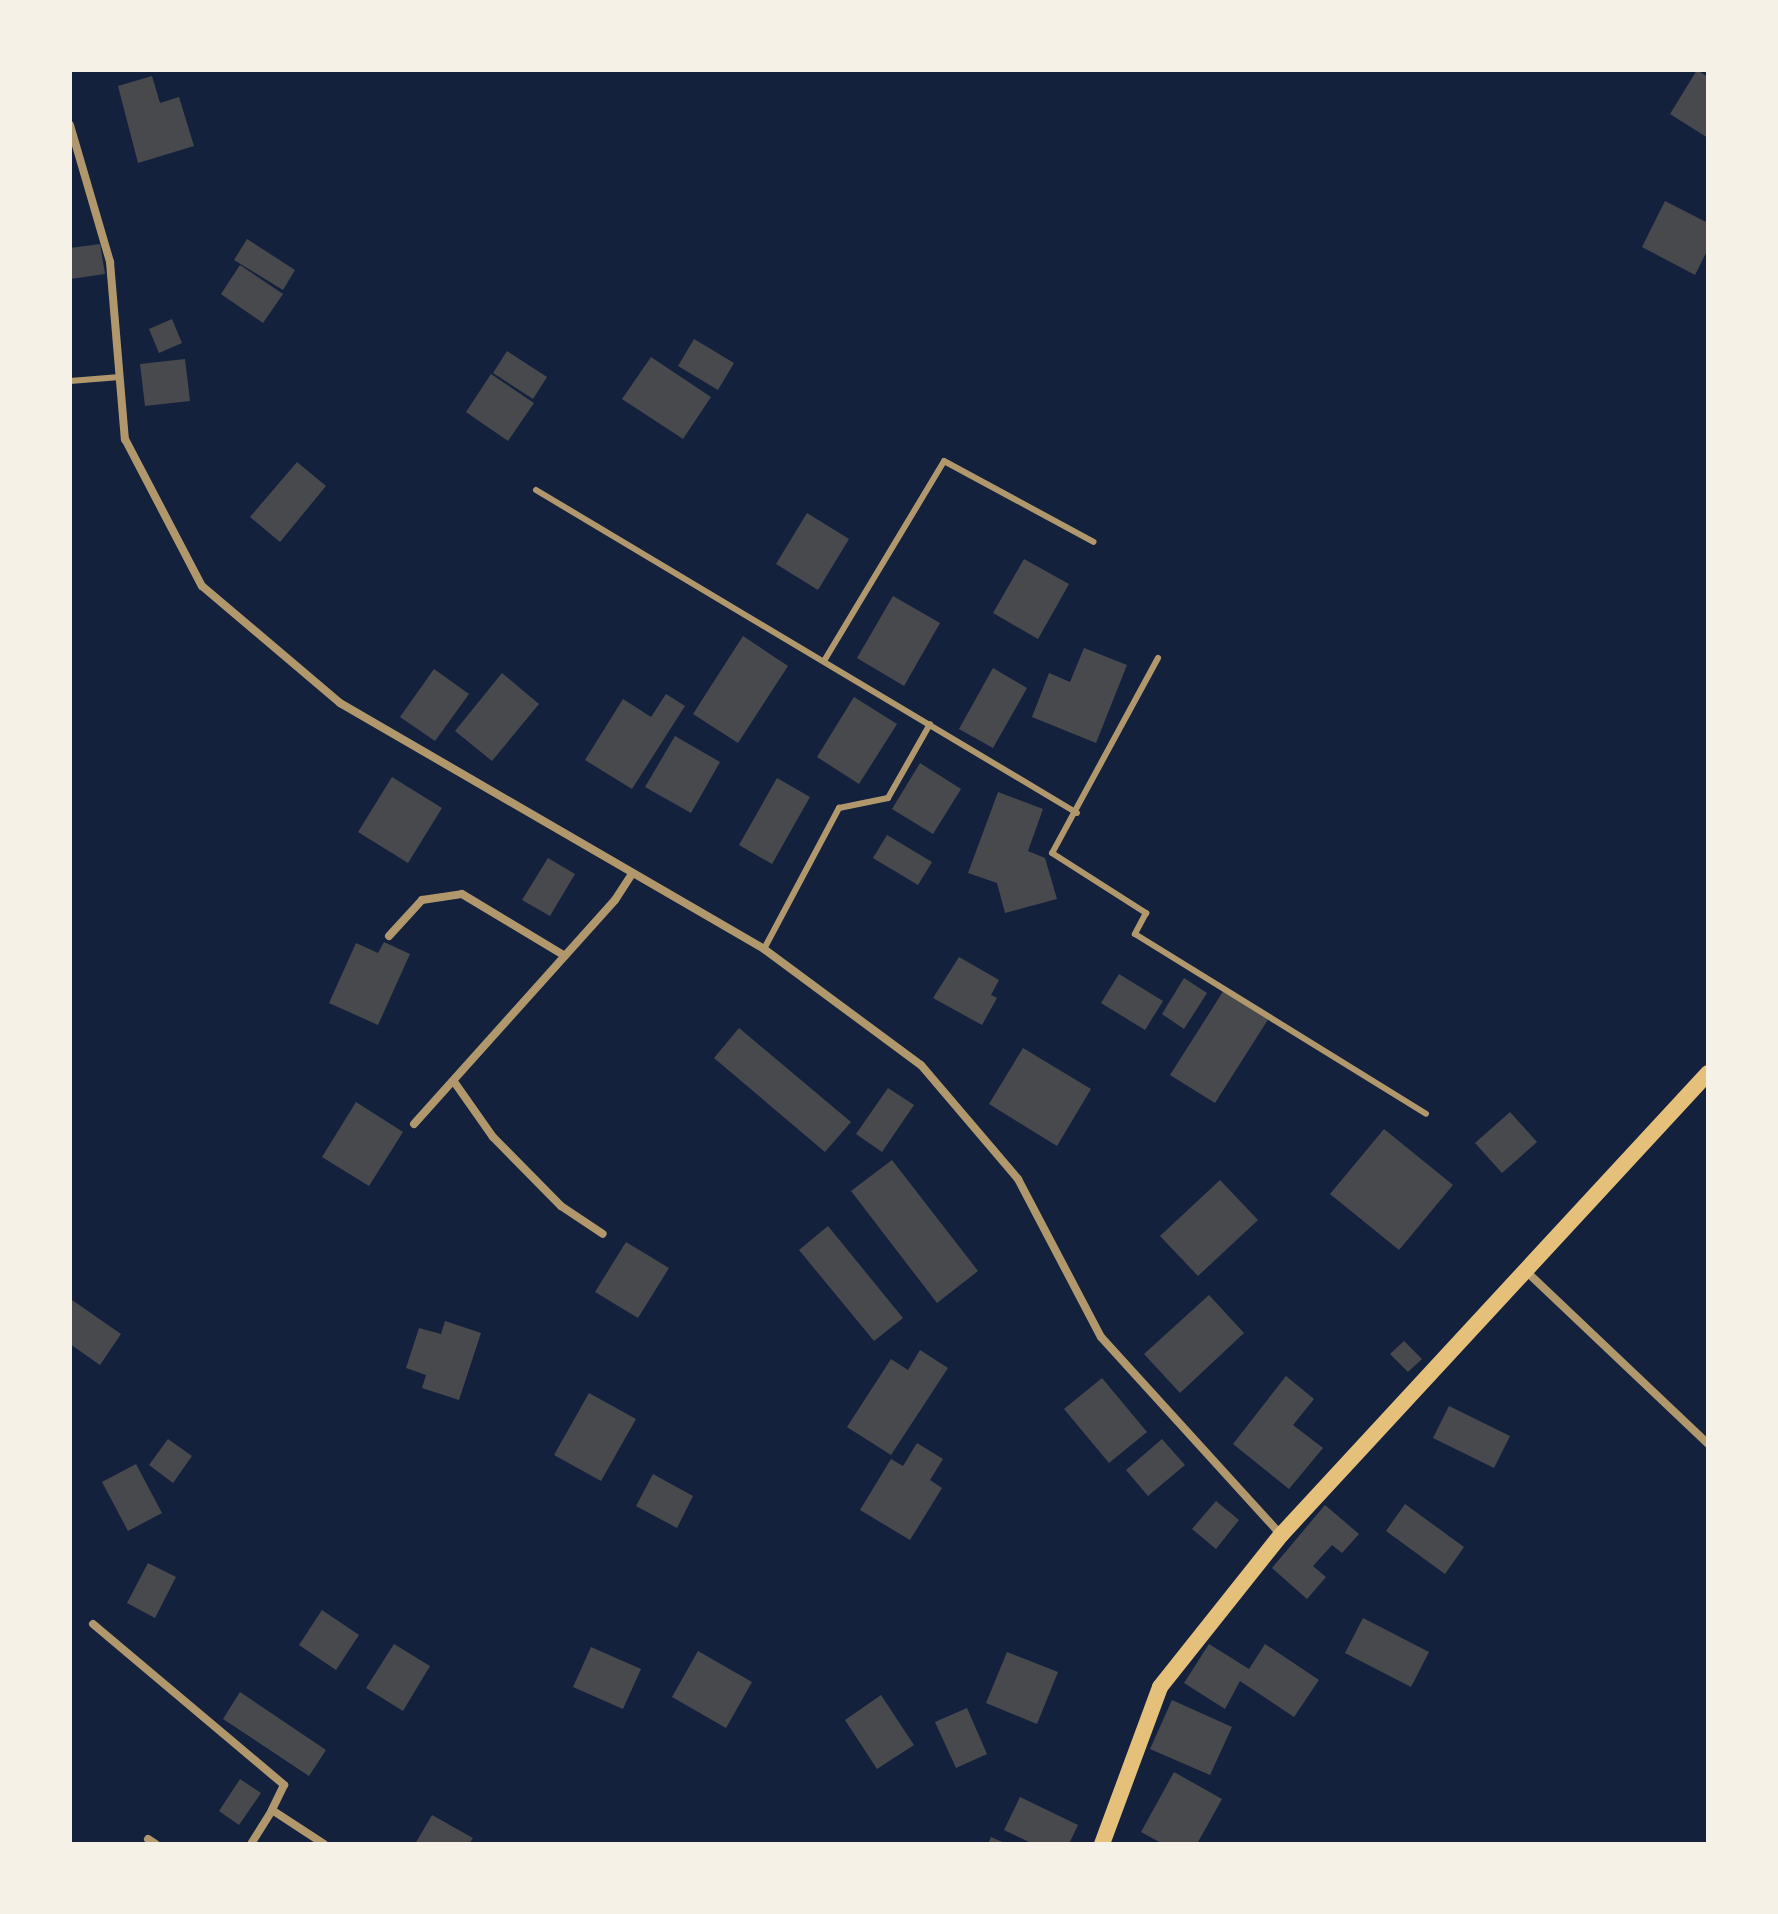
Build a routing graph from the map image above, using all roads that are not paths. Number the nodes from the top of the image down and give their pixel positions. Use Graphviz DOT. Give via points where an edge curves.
graph roads {
  1 [pos="70,125"];
  2 [pos="120,377"];
  3 [pos="70,381"];
  4 [pos="536,490"];
  5 [pos="1094,542"];
  6 [pos="1158,658"];
  7 [pos="824,661"];
  8 [pos="930,724"];
  9 [pos="1077,813"];
  10 [pos="631,875"];
  11 [pos="389,936"];
  12 [pos="764,949"];
  13 [pos="565,956"];
  14 [pos="1708,1073"];
  15 [pos="455,1083"];
  16 [pos="1426,1114"];
  17 [pos="414,1124"];
  18 [pos="603,1234"];
  19 [pos="1527,1272"];
  20 [pos="1708,1444"];
  21 [pos="1281,1535"];
  22 [pos="93,1624"];
  23 [pos="272,1810"];
  24 [pos="251,1844"];
  25 [pos="324,1844"];
  26 [pos="1102,1844"];
  1 -- 2 [label="street" via="110,262"];
  2 -- 3 [label="lane"];
  2 -- 10 [label="street" via="125,439 202,586 340,703"];
  4 -- 7 [label="lane"];
  5 -- 7 [label="lane" via="944,461"];
  6 -- 9 [label="lane"];
  7 -- 8 [label="lane"];
  8 -- 9 [label="lane"];
  8 -- 12 [label="lane" via="888,798 839,808"];
  9 -- 16 [label="lane" via="1052,853 1146,913 1135,934"];
  10 -- 12 [label="street"];
  10 -- 13 [label="street"];
  11 -- 13 [label="street" via="422,900 462,894"];
  12 -- 21 [label="street" via="921,1065 1018,1179 1101,1337"];
  13 -- 15 [label="street"];
  14 -- 19 [label="main road"];
  15 -- 17 [label="street"];
  15 -- 18 [label="street" via="503,1147 561,1206"];
  19 -- 20 [label="street"];
  19 -- 21 [label="main road"];
  21 -- 26 [label="main road" via="1160,1687"];
  22 -- 23 [label="street" via="284,1785"];
  23 -- 24 [label="street"];
  23 -- 25 [label="street"];
}
